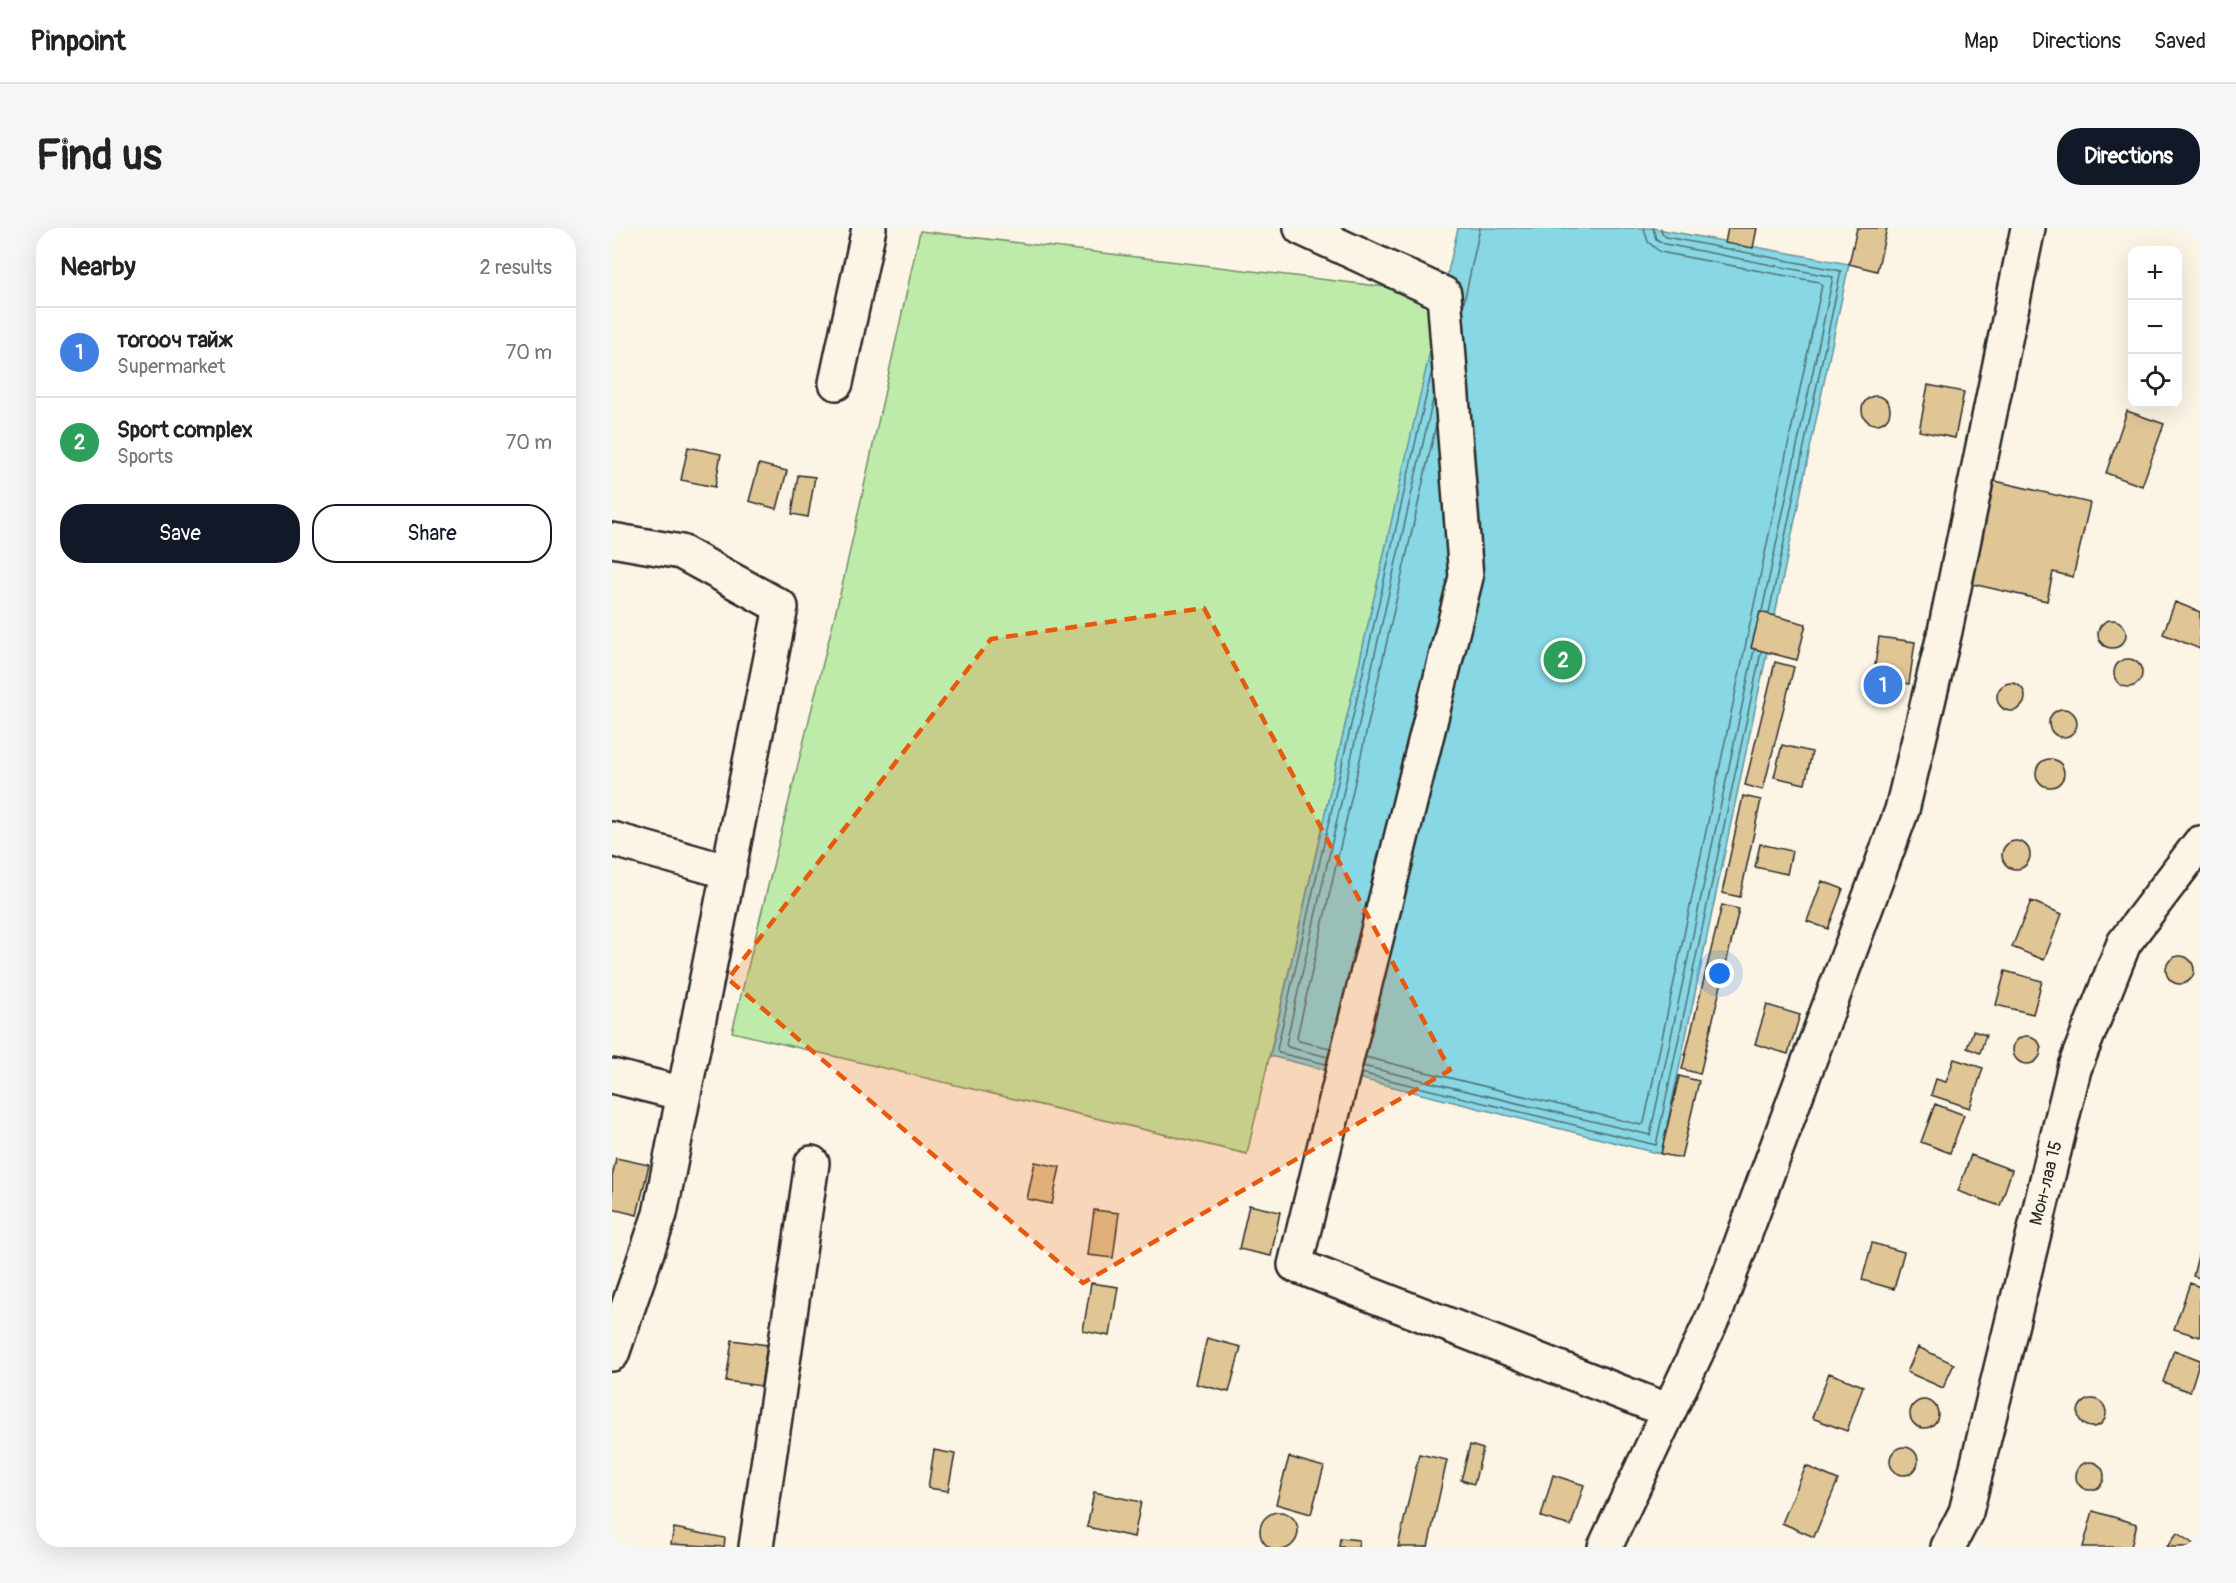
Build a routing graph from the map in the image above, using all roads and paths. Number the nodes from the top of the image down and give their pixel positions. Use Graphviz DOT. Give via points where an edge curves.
graph roads {
  1 [pos="869,228"];
  2 [pos="1301,228"];
  3 [pos="2028,228"];
  4 [pos="836,383"];
  5 [pos="612,540"];
  6 [pos="612,839"];
  7 [pos="2200,843"];
  8 [pos="729,872"];
  9 [pos="612,1076"];
  10 [pos="684,1094"];
  11 [pos="812,1163"];
  12 [pos="612,1354"];
  13 [pos="1669,1411"];
  14 [pos="756,1547"];
  15 [pos="1605,1547"];
  16 [pos="1948,1547"];
  1 -- 4 [label="street"];
  2 -- 13 [label="street" via="1444,294 1467,577 1295,1265"];
  3 -- 13 [label="street" via="1945,631 1902,810 1717,1310"];
  5 -- 8 [label="street" via="681,552 782,607"];
  6 -- 8 [label="street"];
  7 -- 16 [label="street, Мон-лаа 15" via="2124,943 2074,1069 1966,1512"];
  8 -- 10 [label="street"];
  9 -- 10 [label="street"];
  10 -- 12 [label="street" via="660,1214"];
  11 -- 14 [label="street"];
  13 -- 15 [label="street"];
}
